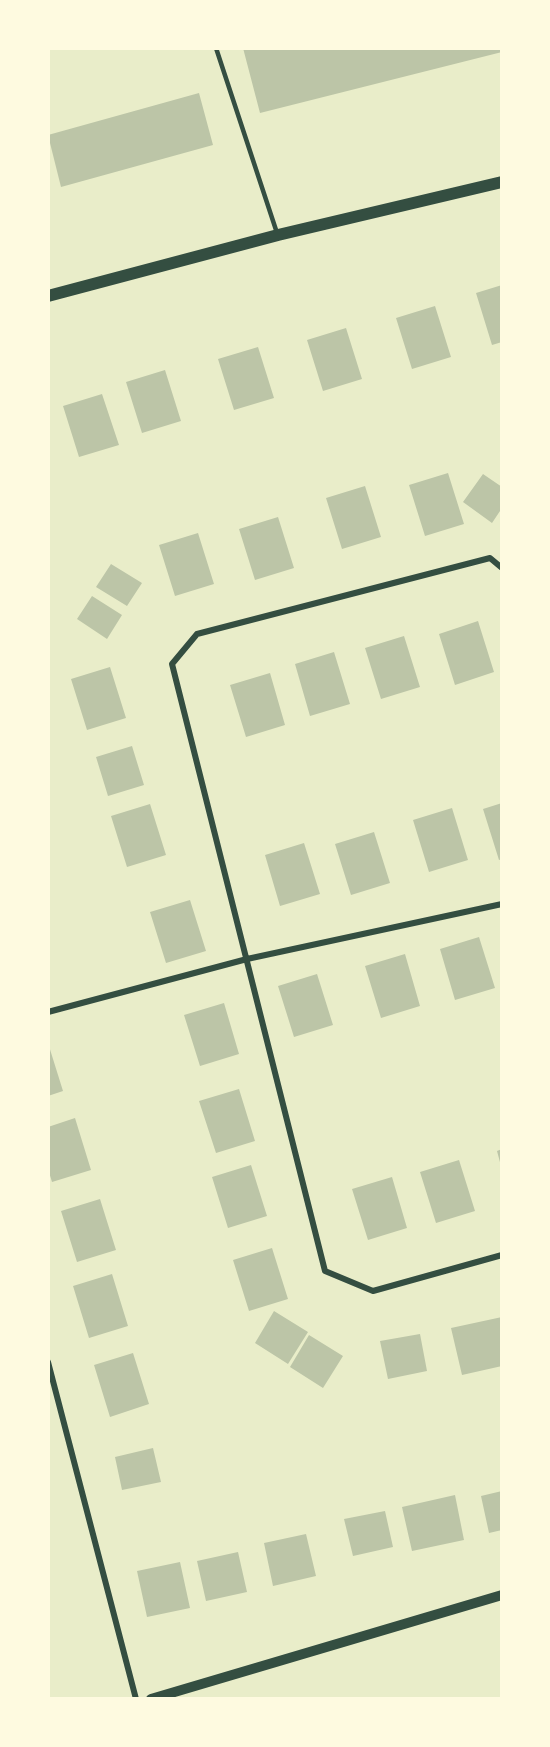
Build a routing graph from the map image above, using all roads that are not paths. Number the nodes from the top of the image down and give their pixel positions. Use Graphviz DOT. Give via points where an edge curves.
graph roads {
  1 [pos="216,48"];
  2 [pos="502,182"];
  3 [pos="278,235"];
  4 [pos="48,296"];
  5 [pos="502,568"];
  6 [pos="502,904"];
  7 [pos="247,959"];
  8 [pos="48,1012"];
  9 [pos="502,1255"];
  10 [pos="48,1362"];
  11 [pos="502,1595"];
  12 [pos="136,1699"];
  13 [pos="151,1699"];
  1 -- 3 [label="lane"];
  2 -- 3 [label="main road"];
  3 -- 4 [label="main road"];
  5 -- 7 [label="street" via="490,558 197,634 172,664"];
  6 -- 7 [label="street"];
  7 -- 8 [label="street"];
  7 -- 9 [label="street" via="325,1271 373,1291"];
  10 -- 12 [label="street"];
  11 -- 13 [label="street"];
}
